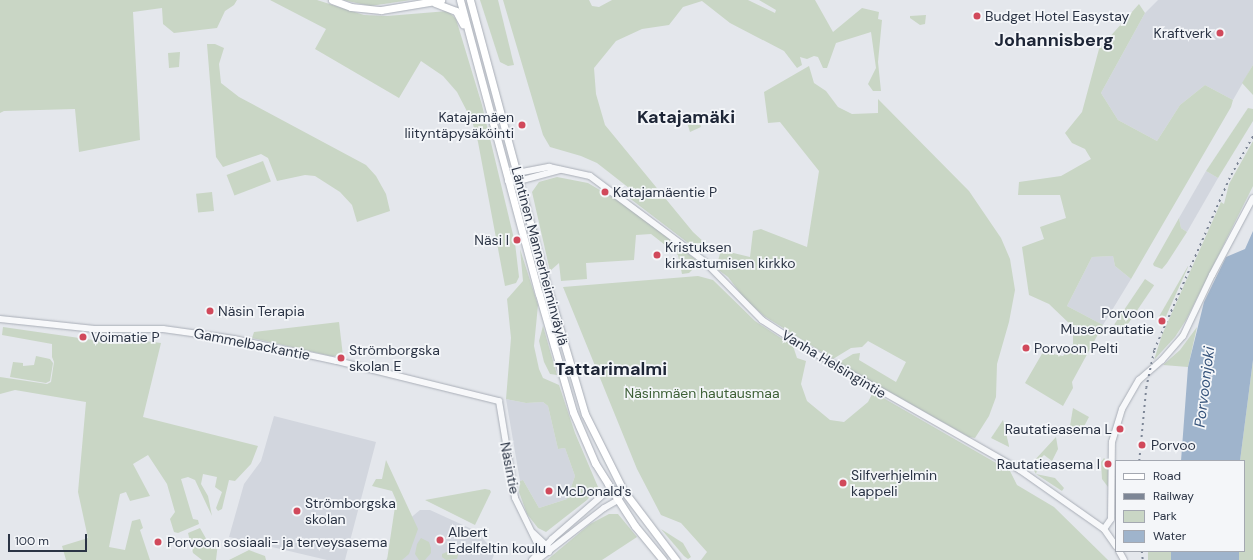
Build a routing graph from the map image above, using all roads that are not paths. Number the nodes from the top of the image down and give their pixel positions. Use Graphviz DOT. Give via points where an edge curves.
graph roads {
  1 [pos="332,0"];
  2 [pos="441,0"];
  3 [pos="460,0"];
  4 [pos="470,0"];
  5 [pos="428,1"];
  6 [pos="468,32"];
  7 [pos="562,169"];
  8 [pos="517,173"];
  9 [pos="508,181"];
  10 [pos="520,182"];
  11 [pos="1253,198"];
  12 [pos="0,319"];
  13 [pos="499,401"];
  14 [pos="612,490"];
  15 [pos="623,490"];
  16 [pos="618,500"];
  17 [pos="1104,529"];
  18 [pos="531,531"];
  19 [pos="547,544"];
  20 [pos="1115,545"];
  21 [pos="542,549"];
  22 [pos="549,552"];
  23 [pos="532,560"];
  24 [pos="537,560"];
  25 [pos="663,560"];
  26 [pos="676,560"];
  1 -- 5 [label="main road" via="365,10 401,7"];
  2 -- 5 [label="main road"];
  3 -- 6 [label="main road, Läntinen Mannerheiminväylä"];
  4 -- 8 [label="main road, Läntinen Mannerheiminväylä"];
  5 -- 6 [label="main road" via="456,11"];
  6 -- 9 [label="main road, Läntinen Mannerheiminväylä"];
  7 -- 8 [label="street, Vanha Helsingintie" via="549,167"];
  7 -- 10 [label="street"];
  7 -- 17 [label="street, Vanha Helsingintie" via="590,176 704,261 762,320 799,344 1020,470"];
  8 -- 9 [label="street"];
  8 -- 10 [label="main road, Läntinen Mannerheiminväylä"];
  9 -- 10 [label="street"];
  9 -- 14 [label="main road, Läntinen Mannerheiminväylä" via="573,412 596,463"];
  10 -- 15 [label="main road, Läntinen Mannerheiminväylä" via="583,407"];
  11 -- 17 [label="street" via="1183,336 1162,360 1139,380 1122,409 1112,442 1111,519"];
  12 -- 13 [label="street, Gammelbackantie" via="94,329 163,329 234,339 337,361"];
  13 -- 18 [label="street, Näsintie" via="515,498"];
  14 -- 15 [label="street"];
  14 -- 16 [label="main road, Läntinen Mannerheiminväylä"];
  14 -- 19 [label="street"];
  15 -- 16 [label="street"];
  15 -- 26 [label="main road, Läntinen Mannerheiminväylä"];
  16 -- 22 [label="street" via="581,524"];
  16 -- 25 [label="main road, Läntinen Mannerheiminväylä"];
  17 -- 20 [label="street, Vanha Helsingintie"];
  18 -- 19 [label="street, Näsintie"];
  18 -- 21 [label="street, Näsintie"];
  19 -- 21 [label="street"];
  19 -- 22 [label="street"];
  21 -- 22 [label="street"];
  21 -- 23 [label="street"];
  22 -- 24 [label="street"];
}
